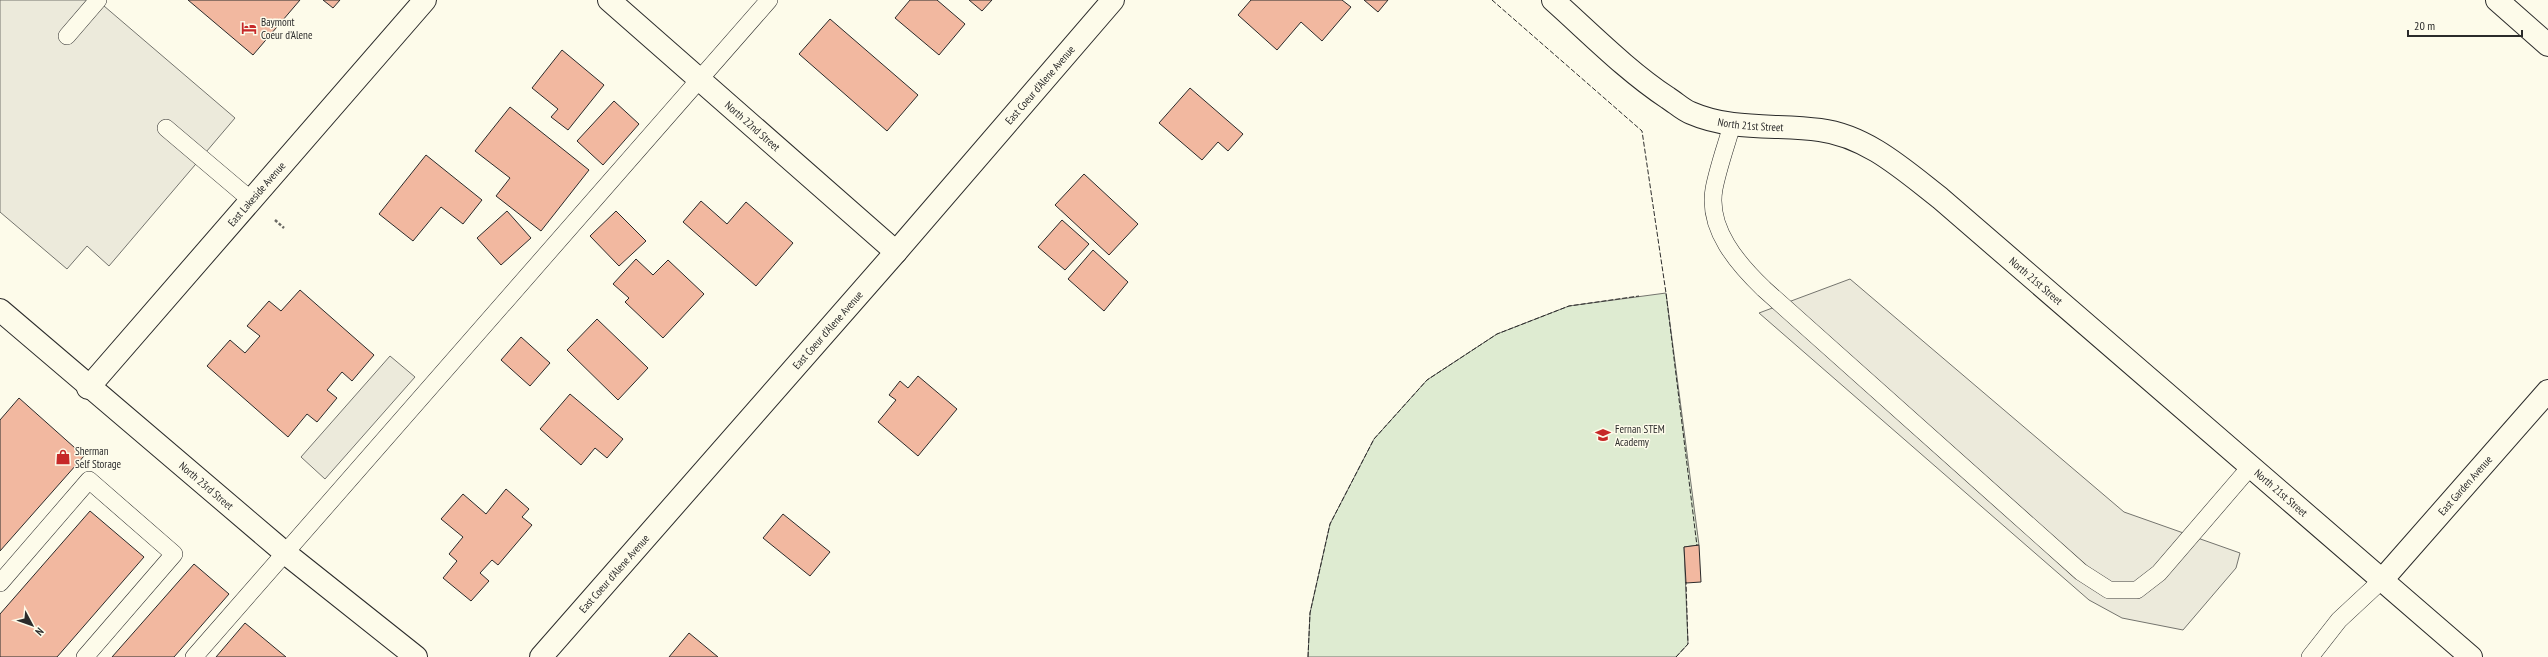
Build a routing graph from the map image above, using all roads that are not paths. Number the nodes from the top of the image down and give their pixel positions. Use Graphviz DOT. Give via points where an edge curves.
graph roads {
  1 [pos="98,0"];
  2 [pos="425,0"];
  3 [pos="610,0"];
  4 [pos="769,0"];
  5 [pos="1113,0"];
  6 [pos="1553,0"];
  7 [pos="2497,0"];
  8 [pos="67,36"];
  9 [pos="2548,45"];
  10 [pos="699,79"];
  11 [pos="1732,125"];
  12 [pos="166,128"];
  13 [pos="251,200"];
  14 [pos="896,252"];
  15 [pos="0,310"];
  16 [pos="88,388"];
  17 [pos="2548,391"];
  18 [pos="2251,466"];
  19 [pos="284,552"];
  20 [pos="2382,580"];
  21 [pos="0,582"];
  22 [pos="85,657"];
  23 [pos="194,657"];
  24 [pos="416,657"];
  25 [pos="541,657"];
  26 [pos="2310,657"];
  27 [pos="2471,657"];
  1 -- 8 [label="lane"];
  2 -- 13 [label="street, East Lakeside Avenue"];
  3 -- 10 [label="street, North 22nd Street"];
  4 -- 10 [label="lane"];
  5 -- 14 [label="street, East Coeur d'Alene Avenue"];
  6 -- 11 [label="street, North 21st Street" via="1649,86 1690,113"];
  7 -- 9 [label="street"];
  10 -- 14 [label="street, North 22nd Street"];
  10 -- 19 [label="lane"];
  11 -- 18 [label="street, North 21st Street" via="1820,130 1846,136 1878,151 1940,198"];
  11 -- 18 [label="lane" via="1714,190 1714,213 1722,236 1741,266 2081,572 2109,590 2137,590 2159,573"];
  12 -- 13 [label="lane"];
  13 -- 16 [label="street, East Lakeside Avenue"];
  14 -- 25 [label="street, East Coeur d'Alene Avenue"];
  15 -- 16 [label="street, North 23rd Street"];
  16 -- 19 [label="street, North 23rd Street"];
  17 -- 20 [label="street, East Garden Avenue"];
  18 -- 20 [label="street, North 21st Street"];
  19 -- 23 [label="lane"];
  19 -- 24 [label="street, North 23rd Street"];
  20 -- 26 [label="lane" via="2339,620"];
  20 -- 27 [label="street, North 21st Street"];
  21 -- 22 [label="lane" via="89,480 174,554"];
}
